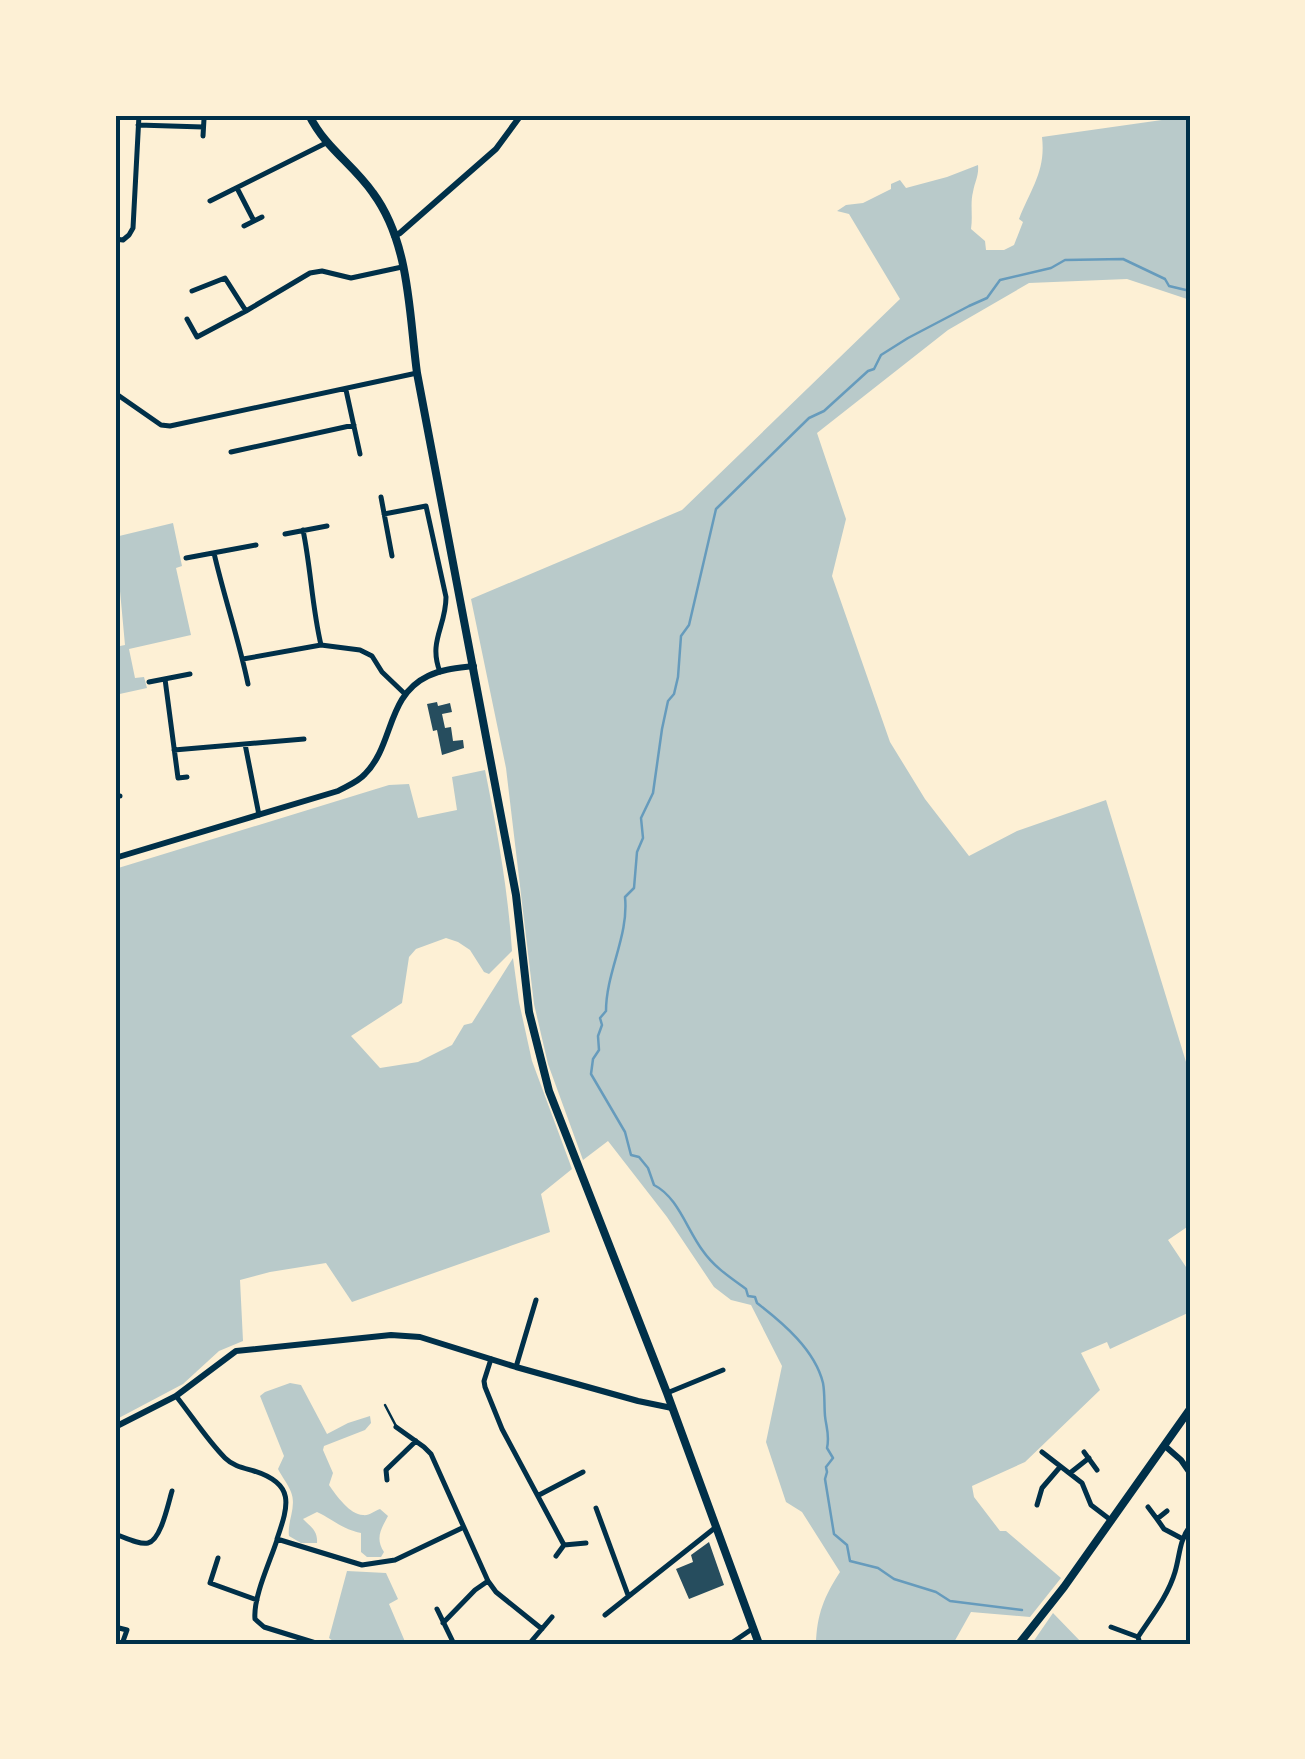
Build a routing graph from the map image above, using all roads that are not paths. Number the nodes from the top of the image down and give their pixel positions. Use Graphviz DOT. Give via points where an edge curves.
graph roads {
  1 [pos="139,115"];
  2 [pos="309,115"];
  3 [pos="521,115"];
  4 [pos="204,119"];
  5 [pos="138,126"];
  6 [pos="203,128"];
  7 [pos="203,136"];
  8 [pos="326,144"];
  9 [pos="237,188"];
  10 [pos="210,201"];
  11 [pos="262,217"];
  12 [pos="254,221"];
  13 [pos="244,226"];
  14 [pos="394,236"];
  15 [pos="115,239"];
  16 [pos="402,267"];
  17 [pos="198,291"];
  18 [pos="246,312"];
  19 [pos="188,318"];
  20 [pos="417,373"];
  21 [pos="346,390"];
  22 [pos="115,393"];
  23 [pos="354,425"];
  24 [pos="231,452"];
  25 [pos="360,454"];
  26 [pos="380,498"];
  27 [pos="384,514"];
  28 [pos="327,526"];
  29 [pos="303,530"];
  30 [pos="286,534"];
  31 [pos="256,545"];
  32 [pos="214,553"];
  33 [pos="392,556"];
  34 [pos="186,558"];
  35 [pos="320,645"];
  36 [pos="243,659"];
  37 [pos="474,666"];
  38 [pos="440,672"];
  39 [pos="190,674"];
  40 [pos="165,679"];
  41 [pos="149,682"];
  42 [pos="248,684"];
  43 [pos="405,694"];
  44 [pos="304,739"];
  45 [pos="245,744"];
  46 [pos="174,750"];
  47 [pos="187,778"];
  48 [pos="259,816"];
  49 [pos="115,858"];
  50 [pos="536,1300"];
  51 [pos="491,1359"];
  52 [pos="516,1367"];
  53 [pos="723,1370"];
  54 [pos="666,1392"];
  55 [pos="176,1396"];
  56 [pos="386,1405"];
  57 [pos="672,1408"];
  58 [pos="1190,1409"];
  59 [pos="115,1427"];
  60 [pos="396,1428"];
  61 [pos="416,1442"];
  62 [pos="1166,1446"];
  63 [pos="1042,1452"];
  64 [pos="1060,1466"];
  65 [pos="1097,1470"];
  66 [pos="583,1472"];
  67 [pos="1070,1473"];
  68 [pos="1190,1473"];
  69 [pos="387,1480"];
  70 [pos="172,1491"];
  71 [pos="539,1495"];
  72 [pos="1036,1506"];
  73 [pos="1148,1507"];
  74 [pos="596,1508"];
  75 [pos="1167,1511"];
  76 [pos="1157,1520"];
  77 [pos="1112,1521"];
  78 [pos="717,1526"];
  79 [pos="1190,1526"];
  80 [pos="462,1528"];
  81 [pos="115,1534"];
  82 [pos="1182,1538"];
  83 [pos="278,1539"];
  84 [pos="586,1543"];
  85 [pos="564,1545"];
  86 [pos="556,1556"];
  87 [pos="218,1558"];
  88 [pos="488,1581"];
  89 [pos="628,1596"];
  90 [pos="257,1600"];
  91 [pos="436,1609"];
  92 [pos="605,1616"];
  93 [pos="552,1617"];
  94 [pos="443,1623"];
  95 [pos="115,1627"];
  96 [pos="1112,1627"];
  97 [pos="542,1628"];
  98 [pos="754,1628"];
  99 [pos="1139,1640"];
  100 [pos="122,1644"];
  101 [pos="319,1644"];
  102 [pos="454,1644"];
  103 [pos="529,1644"];
  104 [pos="730,1644"];
  105 [pos="759,1644"];
  106 [pos="1019,1644"];
  1 -- 5 [label="street"];
  2 -- 8 [label="main road"];
  3 -- 14 [label="street" via="496,149"];
  4 -- 6 [label="street"];
  5 -- 6 [label="street"];
  5 -- 15 [label="street" via="133,228 123,240"];
  6 -- 7 [label="street"];
  8 -- 9 [label="street"];
  8 -- 14 [label="main road" via="376,196"];
  9 -- 10 [label="street"];
  9 -- 12 [label="street"];
  11 -- 12 [label="street"];
  12 -- 13 [label="street"];
  14 -- 16 [label="main road"];
  16 -- 18 [label="street" via="351,278 310,273"];
  16 -- 20 [label="main road"];
  17 -- 18 [label="street" via="225,278"];
  18 -- 19 [label="street" via="197,336"];
  20 -- 21 [label="street"];
  20 -- 37 [label="main road"];
  21 -- 22 [label="street" via="164,426"];
  21 -- 23 [label="street"];
  23 -- 24 [label="street"];
  23 -- 25 [label="street"];
  26 -- 27 [label="street"];
  27 -- 33 [label="street"];
  27 -- 38 [label="street" via="426,506 446,596 434,649"];
  28 -- 29 [label="street"];
  29 -- 30 [label="street"];
  29 -- 35 [label="street"];
  31 -- 32 [label="street"];
  32 -- 34 [label="street"];
  32 -- 36 [label="street"];
  35 -- 36 [label="street"];
  35 -- 43 [label="street" via="372,656"];
  36 -- 42 [label="street"];
  37 -- 38 [label="street"];
  37 -- 54 [label="main road" via="537,1049"];
  38 -- 43 [label="street"];
  39 -- 40 [label="street"];
  40 -- 41 [label="street"];
  40 -- 46 [label="street"];
  43 -- 48 [label="street" via="365,774 338,791"];
  44 -- 45 [label="street"];
  45 -- 46 [label="street"];
  45 -- 48 [label="street"];
  46 -- 47 [label="street" via="178,778"];
  48 -- 49 [label="street"];
  50 -- 52 [label="street"];
  51 -- 52 [label="street"];
  51 -- 55 [label="street" via="407,1336 280,1345 236,1351"];
  51 -- 71 [label="street" via="484,1387"];
  52 -- 57 [label="street"];
  53 -- 54 [label="street"];
  54 -- 57 [label="main road"];
  55 -- 59 [label="street"];
  55 -- 83 [label="street" via="225,1458 281,1486 288,1502"];
  56 -- 60 [label="lane"];
  57 -- 78 [label="main road"];
  58 -- 62 [label="main road"];
  60 -- 61 [label="street"];
  61 -- 69 [label="street" via="386,1470"];
  61 -- 80 [label="street" via="430,1454"];
  62 -- 68 [label="street"];
  62 -- 77 [label="main road"];
  63 -- 64 [label="street"];
  64 -- 67 [label="street"];
  64 -- 72 [label="street"];
  65 -- 67 [label="street" via="1086,1455"];
  66 -- 71 [label="street"];
  67 -- 77 [label="street" via="1085,1486 1091,1505"];
  70 -- 81 [label="street" via="152,1542"];
  71 -- 85 [label="street"];
  73 -- 76 [label="street"];
  74 -- 89 [label="street"];
  75 -- 76 [label="street"];
  76 -- 82 [label="street"];
  77 -- 106 [label="main road"];
  78 -- 89 [label="street"];
  78 -- 98 [label="main road"];
  79 -- 82 [label="street"];
  80 -- 83 [label="street" via="395,1560 362,1565"];
  80 -- 88 [label="street"];
  82 -- 99 [label="street" via="1174,1574"];
  83 -- 90 [label="street"];
  84 -- 85 [label="street"];
  85 -- 86 [label="street"];
  87 -- 90 [label="street" via="210,1583"];
  88 -- 94 [label="street"];
  88 -- 97 [label="street"];
  89 -- 92 [label="street"];
  90 -- 101 [label="street" via="255,1619 264,1626"];
  91 -- 94 [label="street"];
  93 -- 97 [label="street"];
  94 -- 102 [label="street"];
  95 -- 100 [label="street" via="126,1630"];
  96 -- 99 [label="street"];
  97 -- 103 [label="street"];
  98 -- 104 [label="street"];
  98 -- 105 [label="main road"];
}
